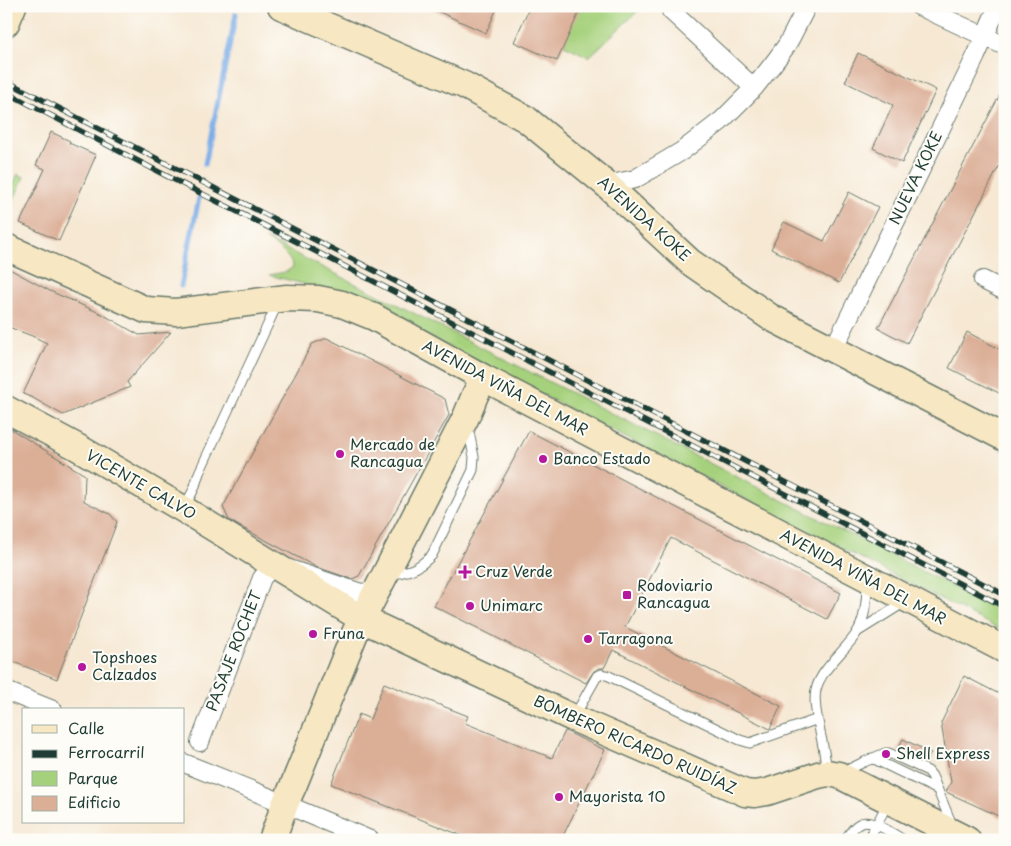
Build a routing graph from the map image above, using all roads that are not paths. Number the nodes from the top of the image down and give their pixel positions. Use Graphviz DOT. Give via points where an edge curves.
graph roads {
  1 [pos="14,6"];
  2 [pos="281,6"];
  3 [pos="807,6"];
  4 [pos="919,6"];
  5 [pos="998,6"];
  6 [pos="671,11"];
  7 [pos="6,23"];
  8 [pos="985,37"];
  9 [pos="1005,46"];
  10 [pos="754,88"];
  11 [pos="608,185"];
  12 [pos="6,248"];
  13 [pos="983,280"];
  14 [pos="1005,291"];
  15 [pos="279,299"];
  16 [pos="833,350"];
  17 [pos="484,378"];
  18 [pos="6,409"];
  19 [pos="1005,438"];
  20 [pos="184,508"];
  21 [pos="274,564"];
  22 [pos="867,579"];
  23 [pos="380,584"];
  24 [pos="908,600"];
  25 [pos="362,619"];
  26 [pos="857,633"];
  27 [pos="1005,650"];
  28 [pos="6,691"];
  29 [pos="48,708"];
  30 [pos="573,718"];
  31 [pos="818,720"];
  32 [pos="200,742"];
  33 [pos="185,764"];
  34 [pos="833,774"];
  35 [pos="889,800"];
  36 [pos="285,804"];
  37 [pos="876,825"];
  38 [pos="961,836"];
  39 [pos="272,840"];
  40 [pos="370,840"];
  41 [pos="845,840"];
  42 [pos="868,840"];
  43 [pos="904,840"];
  1 -- 7 [label="street"];
  2 -- 11 [label="street, AVENIDA KOKE" via="464,85 526,119"];
  3 -- 10 [label="street" via="787,45"];
  4 -- 8 [label="street"];
  5 -- 8 [label="street, NUEVA KOKE"];
  6 -- 10 [label="street"];
  8 -- 9 [label="street"];
  8 -- 16 [label="street, NUEVA KOKE"];
  10 -- 11 [label="street" via="721,121 682,151 636,179"];
  11 -- 16 [label="street, AVENIDA KOKE" via="690,262 770,317"];
  12 -- 15 [label="street, AVENIDA VIÑA DEL MAR" via="146,310 176,312"];
  13 -- 14 [label="street"];
  15 -- 17 [label="street, AVENIDA VIÑA DEL MAR" via="318,299 342,304 374,317"];
  15 -- 20 [label="lane"];
  16 -- 19 [label="street, AVENIDA KOKE"];
  17 -- 22 [label="street, AVENIDA VIÑA DEL MAR"];
  17 -- 23 [label="street"];
  18 -- 20 [label="street, VICENTE CALVO"];
  20 -- 21 [label="street, VICENTE CALVO"];
  21 -- 23 [label="street, VICENTE CALVO" via="361,593"];
  21 -- 25 [label="street, VICENTE CALVO"];
  21 -- 32 [label="street, PASAJE ROCHET" via="262,578"];
  22 -- 24 [label="street, AVENIDA VIÑA DEL MAR"];
  22 -- 26 [label="lane" via="865,606"];
  23 -- 25 [label="street"];
  24 -- 26 [label="lane"];
  24 -- 27 [label="street, AVENIDA VIÑA DEL MAR"];
  25 -- 30 [label="street, BOMBERO RICARDO RUIDÍAZ"];
  25 -- 36 [label="street"];
  26 -- 31 [label="lane" via="820,680 816,690"];
  28 -- 29 [label="street"];
  30 -- 31 [label="lane" via="597,676 602,674 750,743"];
  30 -- 34 [label="street, BOMBERO RICARDO RUIDÍAZ" via="745,793 767,792 818,775"];
  31 -- 34 [label="lane"];
  33 -- 36 [label="street"];
  34 -- 35 [label="street"];
  34 -- 38 [label="lane" via="872,758 938,790"];
  35 -- 37 [label="lane"];
  35 -- 38 [label="street"];
  36 -- 39 [label="street"];
  36 -- 40 [label="street"];
  37 -- 41 [label="lane" via="860,823"];
  37 -- 42 [label="lane"];
  37 -- 43 [label="lane"];
}
